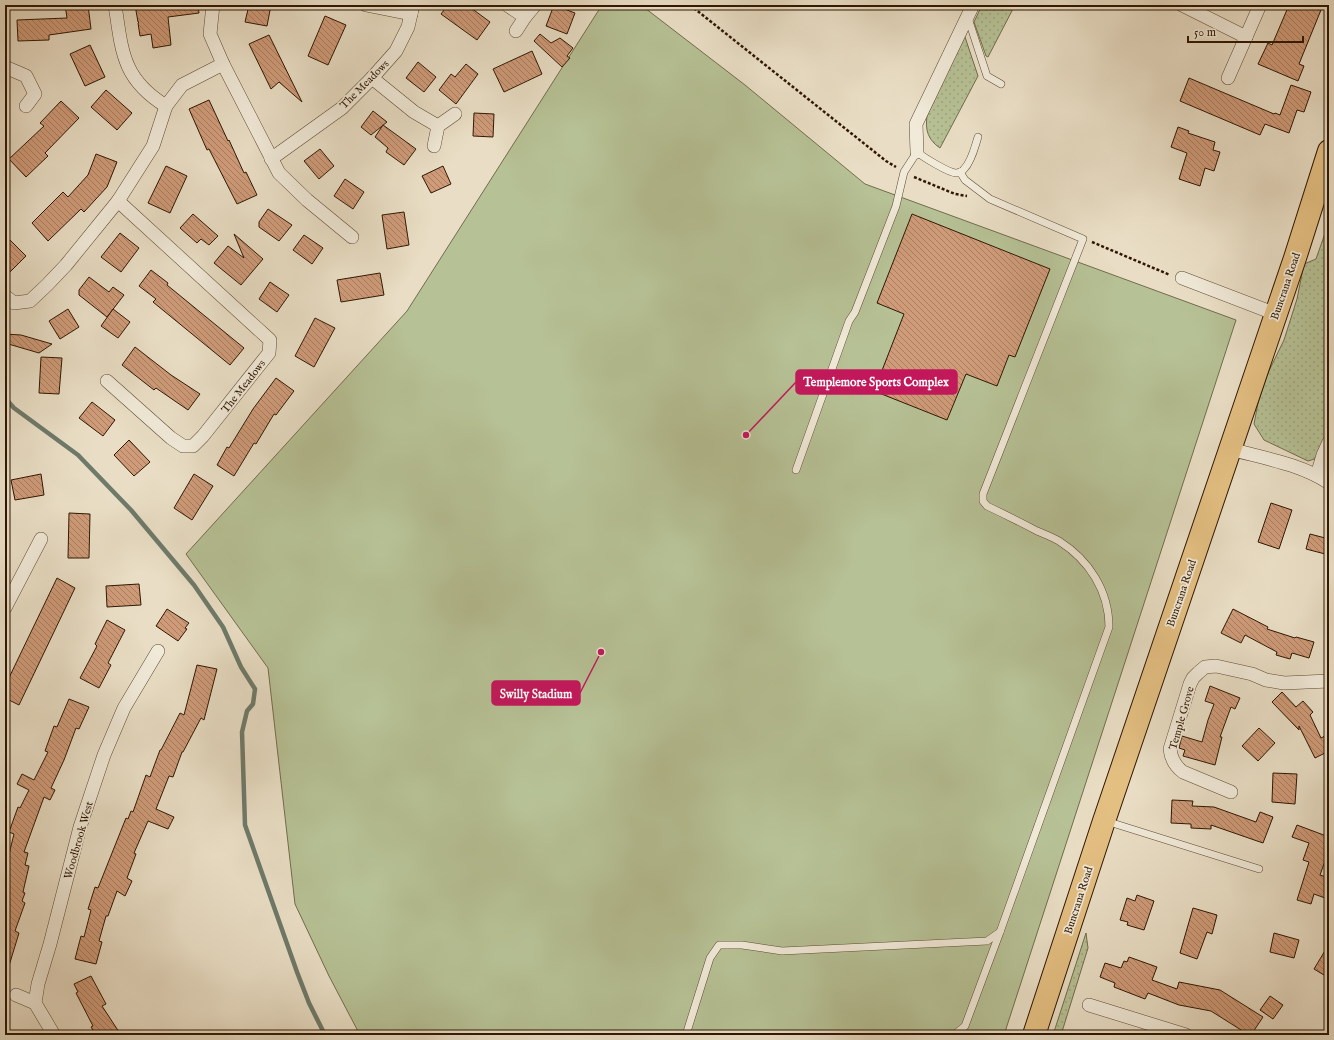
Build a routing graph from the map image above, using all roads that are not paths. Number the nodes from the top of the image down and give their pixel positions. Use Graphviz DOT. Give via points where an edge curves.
graph roads {
  1 [pos="115,5"];
  2 [pos="213,5"];
  3 [pos="366,5"];
  4 [pos="507,5"];
  5 [pos="535,5"];
  6 [pos="1182,5"];
  7 [pos="1260,5"];
  8 [pos="412,10"];
  9 [pos="970,10"];
  10 [pos="524,17"];
  11 [pos="516,31"];
  12 [pos="1246,37"];
  13 [pos="223,64"];
  14 [pos="5,67"];
  15 [pos="372,78"];
  16 [pos="1228,78"];
  17 [pos="1001,84"];
  18 [pos="26,106"];
  19 [pos="166,106"];
  20 [pos="454,114"];
  21 [pos="438,126"];
  22 [pos="978,137"];
  23 [pos="434,146"];
  24 [pos="1329,151"];
  25 [pos="917,152"];
  26 [pos="271,159"];
  27 [pos="960,172"];
  28 [pos="118,202"];
  29 [pos="352,237"];
  30 [pos="1182,278"];
  31 [pos="5,296"];
  32 [pos="1276,314"];
  33 [pos="107,381"];
  34 [pos="1329,442"];
  35 [pos="1230,449"];
  36 [pos="796,470"];
  37 [pos="1317,475"];
  38 [pos="1329,483"];
  39 [pos="41,539"];
  40 [pos="6,604"];
  41 [pos="158,651"];
  42 [pos="1329,681"];
  43 [pos="1232,792"];
  44 [pos="1104,821"];
  45 [pos="1259,868"];
  46 [pos="1000,932"];
  47 [pos="16,995"];
  48 [pos="35,1003"];
  49 [pos="1089,1005"];
  50 [pos="54,1035"];
  51 [pos="686,1035"];
  52 [pos="954,1035"];
  53 [pos="1034,1035"];
  54 [pos="1186,1035"];
  1 -- 19 [label="street" via="122,51 129,72 153,98"];
  2 -- 13 [label="street" via="210,34"];
  3 -- 8 [label="street"];
  4 -- 10 [label="street"];
  5 -- 10 [label="street"];
  6 -- 12 [label="street"];
  7 -- 12 [label="street"];
  8 -- 15 [label="street, The Meadows" via="408,26 396,51"];
  9 -- 17 [label="lane" via="987,76"];
  9 -- 25 [label="street" via="916,124"];
  10 -- 11 [label="street"];
  12 -- 16 [label="street"];
  13 -- 19 [label="street" via="182,85"];
  13 -- 26 [label="street"];
  14 -- 18 [label="street" via="26,76 35,94"];
  15 -- 21 [label="street" via="414,112"];
  15 -- 26 [label="street, The Meadows" via="342,108"];
  19 -- 28 [label="street" via="153,146"];
  20 -- 21 [label="street"];
  21 -- 23 [label="street"];
  22 -- 27 [label="lane" via="965,169"];
  24 -- 32 [label="highway, Buncrana Road"];
  25 -- 27 [label="lane" via="954,173"];
  25 -- 36 [label="lane" via="904,172 896,206 855,312 842,338"];
  26 -- 29 [label="street" via="284,178"];
  27 -- 46 [label="lane" via="965,180 990,199 1083,238 983,494 983,501 987,506 1059,541 1074,554 1088,567 1099,583 1109,614 1109,627"];
  28 -- 31 [label="street" via="66,265 30,301 14,303"];
  28 -- 33 [label="street, The Meadows" via="270,340 269,353 193,446 183,446 170,438"];
  30 -- 32 [label="street"];
  32 -- 35 [label="highway, Buncrana Road"];
  34 -- 37 [label="street"];
  35 -- 37 [label="street" via="1294,466"];
  35 -- 44 [label="highway, Buncrana Road"];
  37 -- 38 [label="street"];
  39 -- 40 [label="street"];
  41 -- 48 [label="street, Woodbrook West" via="124,708 104,755 80,827"];
  42 -- 43 [label="street, Temple Grove" via="1284,683 1216,666 1205,667 1193,678 1170,749 1171,756 1177,768 1183,772"];
  44 -- 45 [label="lane"];
  44 -- 53 [label="highway, Buncrana Road"];
  46 -- 51 [label="lane" via="987,941 979,942 782,951 742,945 719,945 710,958"];
  46 -- 52 [label="lane" via="965,1026"];
  47 -- 48 [label="street"];
  48 -- 50 [label="street"];
  49 -- 54 [label="street"];
}
